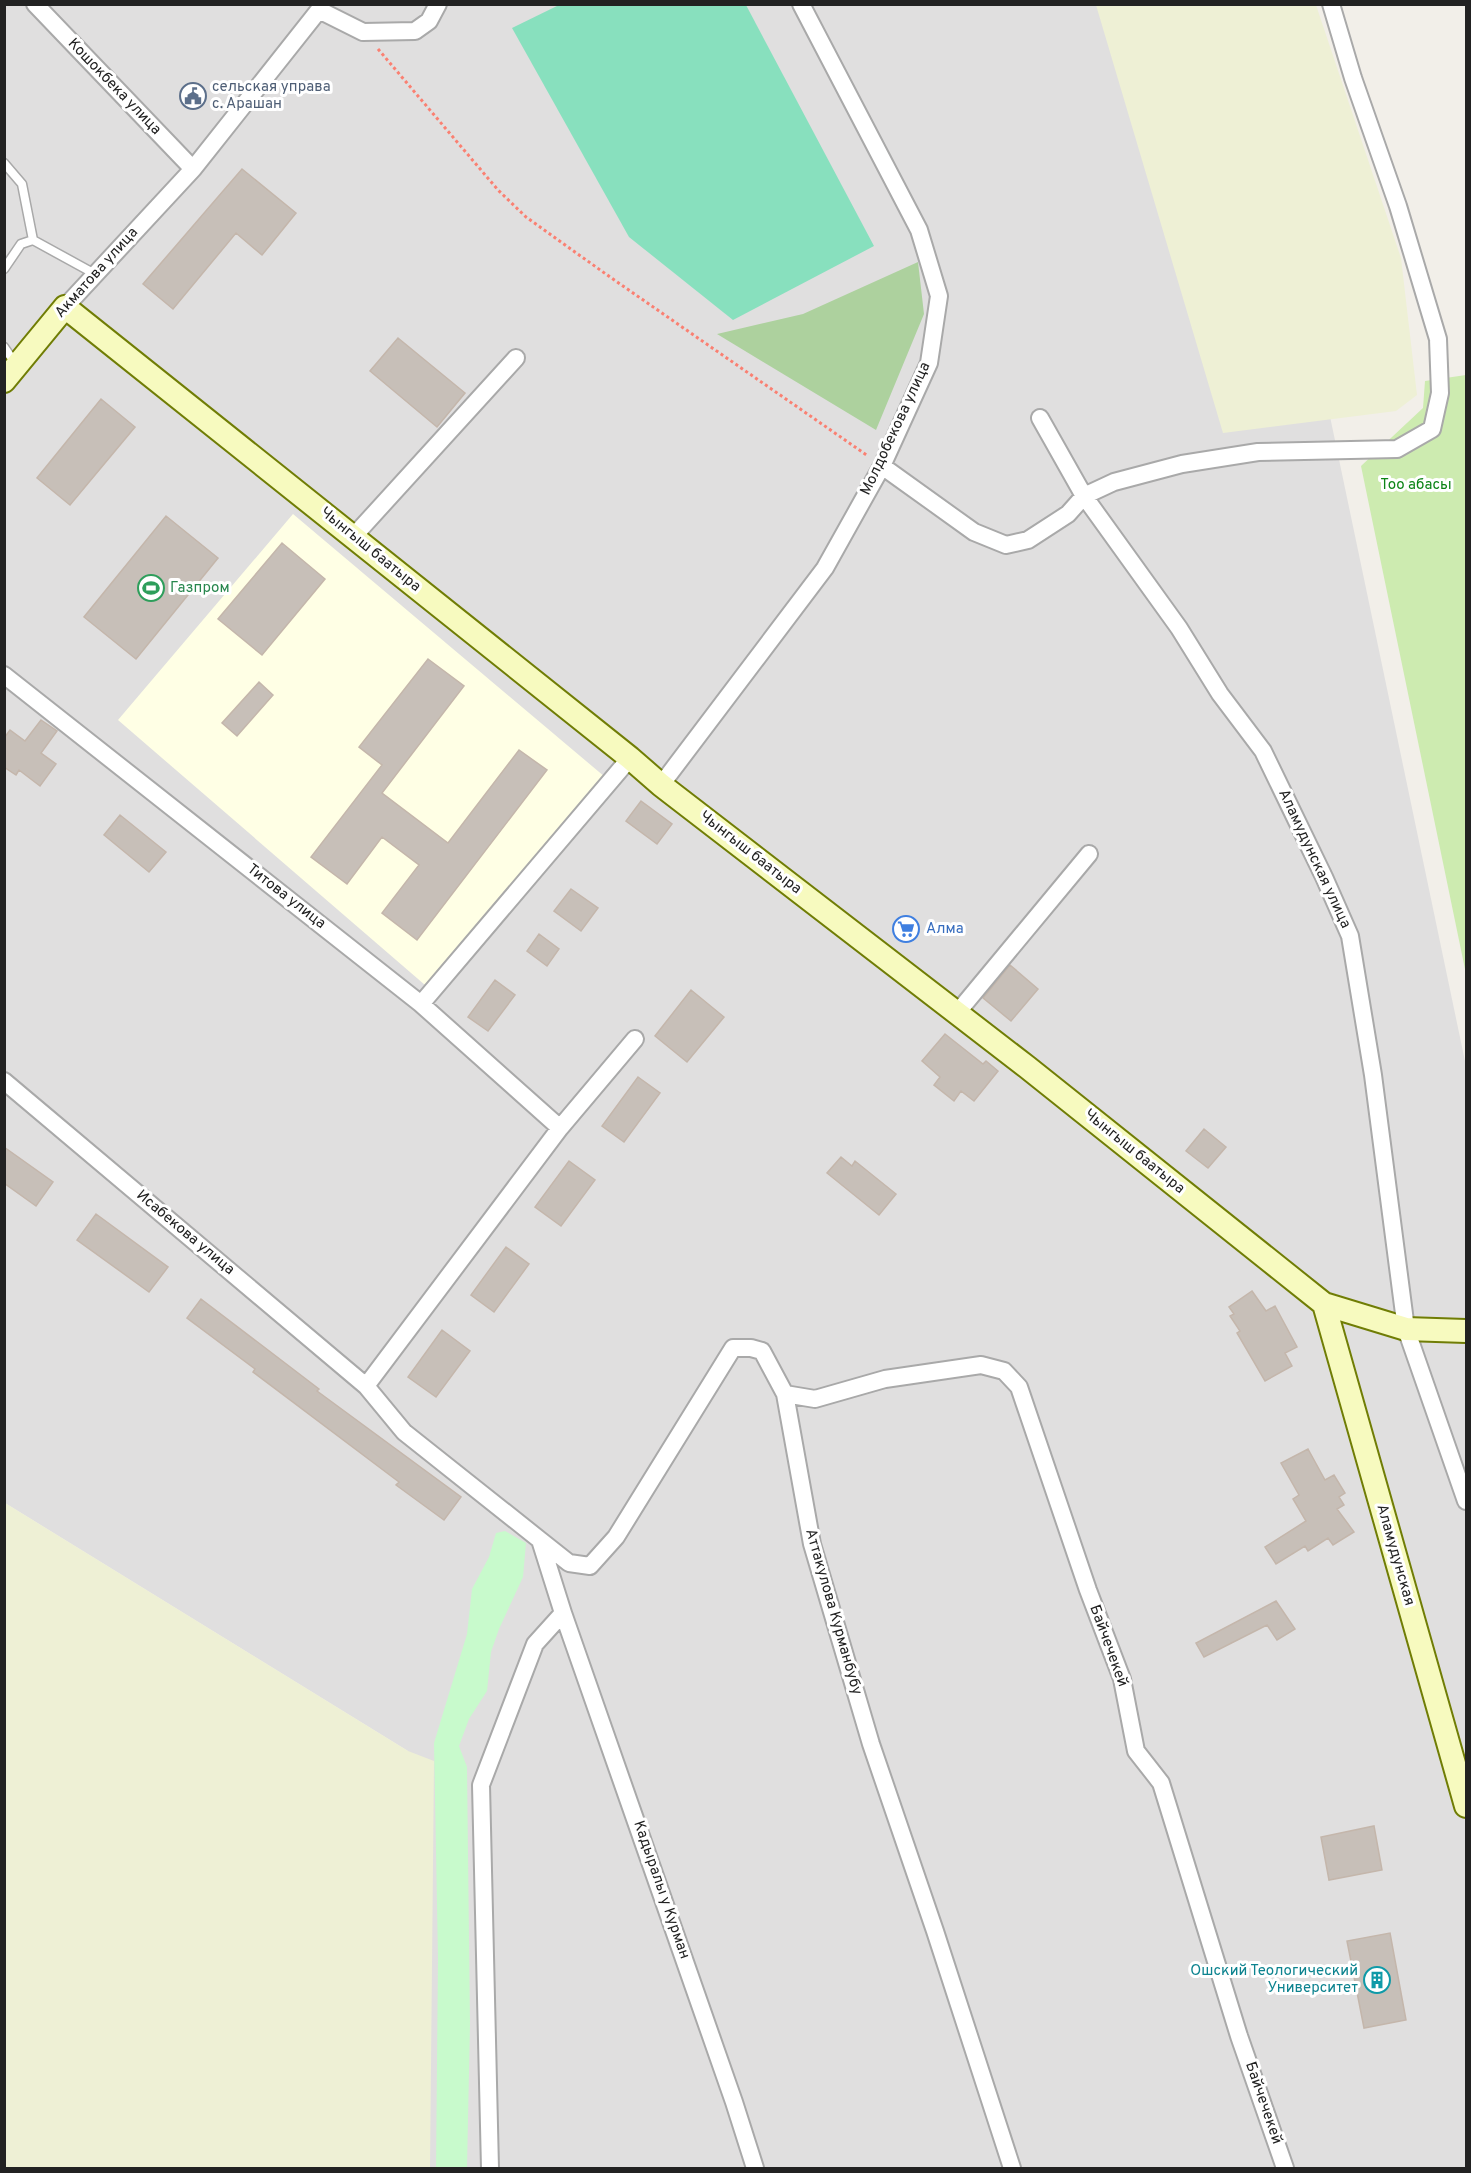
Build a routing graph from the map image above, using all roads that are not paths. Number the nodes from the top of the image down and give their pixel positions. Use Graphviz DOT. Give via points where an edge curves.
graph roads {
  1 [pos="35,4"];
  2 [pos="438,4"];
  3 [pos="801,4"];
  4 [pos="1331,4"];
  5 [pos="4,163"];
  6 [pos="193,169"];
  7 [pos="33,240"];
  8 [pos="4,269"];
  9 [pos="95,274"];
  10 [pos="65,307"];
  11 [pos="4,347"];
  12 [pos="516,358"];
  13 [pos="11,374"];
  14 [pos="1040,418"];
  15 [pos="882,466"];
  16 [pos="1084,496"];
  17 [pos="354,537"];
  18 [pos="4,675"];
  19 [pos="630,758"];
  20 [pos="661,785"];
  21 [pos="1089,854"];
  22 [pos="422,1004"];
  23 [pos="957,1013"];
  24 [pos="635,1039"];
  25 [pos="4,1080"];
  26 [pos="560,1128"];
  27 [pos="1324,1304"];
  28 [pos="1406,1329"];
  29 [pos="1467,1331"];
  30 [pos="366,1386"];
  31 [pos="785,1394"];
  32 [pos="1467,1501"];
  33 [pos="540,1540"];
  34 [pos="563,1613"];
  35 [pos="1467,1806"];
  36 [pos="490,2169"];
  37 [pos="755,2169"];
  38 [pos="1012,2169"];
  39 [pos="1285,2169"];
  1 -- 6 [label="street, Кошокбека улица"];
  2 -- 6 [label="street, Акматова улица" via="429,21 415,31 363,32 319,10"];
  3 -- 15 [label="street, Молдобекова улица" via="919,230 939,296 929,363"];
  4 -- 16 [label="street" via="1438,339 1440,393 1432,429 1397,449 1258,452 1182,464 1114,482"];
  5 -- 7 [label="lane" via="22,184"];
  6 -- 9 [label="street, Акматова улица"];
  7 -- 8 [label="lane" via="21,244"];
  7 -- 9 [label="lane"];
  9 -- 10 [label="street, Акматова улица"];
  10 -- 13 [label="main road, Акматова улица"];
  10 -- 17 [label="main road, Чынгыш баатыра"];
  11 -- 13 [label="lane"];
  12 -- 17 [label="street"];
  14 -- 16 [label="street, Аламудунская улица"];
  15 -- 16 [label="street" via="974,532 1006,545 1036,535 1068,514"];
  15 -- 20 [label="street, Молдобекова улица" via="825,568"];
  16 -- 28 [label="street, Аламудунская улица" via="1263,751 1350,936 1373,1075"];
  17 -- 19 [label="main road, Чынгыш баатыра"];
  18 -- 22 [label="street, Титова улица"];
  19 -- 20 [label="main road, Чынгыш баатыра"];
  19 -- 22 [label="street"];
  20 -- 23 [label="main road, Чынгыш баатыра"];
  21 -- 23 [label="street"];
  22 -- 26 [label="street, Титова улица"];
  23 -- 27 [label="main road, Чынгыш баатыра"];
  24 -- 26 [label="street"];
  25 -- 30 [label="street, Исабекова улица"];
  26 -- 30 [label="street"];
  27 -- 28 [label="main road, Чынгыш баатыра"];
  27 -- 35 [label="main road, Аламудунская"];
  28 -- 29 [label="main road, Чынгыш баатыра"];
  28 -- 32 [label="street, Аламудунская улица"];
  30 -- 33 [label="street, Исабекова улица" via="404,1432"];
  31 -- 33 [label="street, Аттакулова Курманбубу" via="762,1351 733,1348 616,1537 590,1566 569,1563"];
  31 -- 38 [label="street, Аттакулова Курманбубу" via="812,1544 871,1744"];
  31 -- 39 [label="street, Байчечекей" via="815,1399 885,1379 981,1365 1004,1371 1019,1387 1122,1679 1136,1751 1161,1783 1239,2036"];
  33 -- 34 [label="street, Кадыралы у Курман"];
  34 -- 36 [label="street" via="535,1644 482,1785"];
  34 -- 37 [label="street, Кадыралы у Курман"];
}
